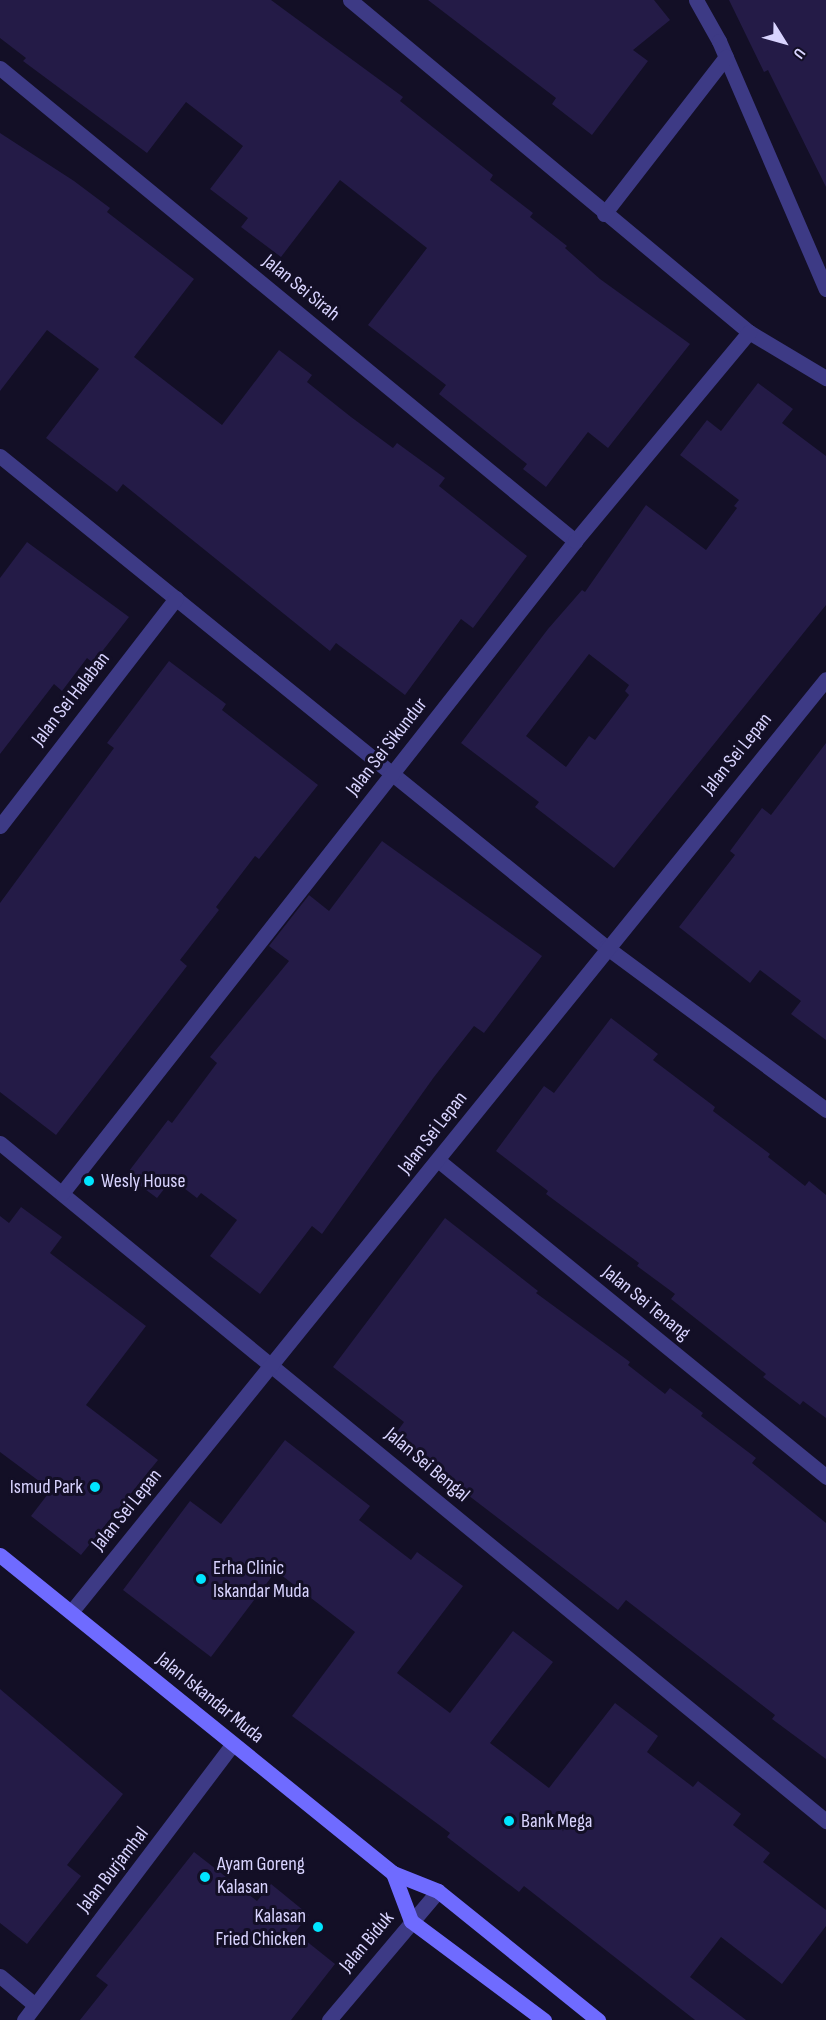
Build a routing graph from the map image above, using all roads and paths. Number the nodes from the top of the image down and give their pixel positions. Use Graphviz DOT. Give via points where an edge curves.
graph roads {
  1 [pos="350,0"];
  2 [pos="696,0"];
  3 [pos="726,57"];
  4 [pos="0,68"];
  5 [pos="604,214"];
  6 [pos="826,289"];
  7 [pos="749,332"];
  8 [pos="826,378"];
  9 [pos="0,456"];
  10 [pos="575,541"];
  11 [pos="176,598"];
  12 [pos="826,679"];
  13 [pos="392,774"];
  14 [pos="0,826"];
  15 [pos="606,947"];
  16 [pos="826,1110"];
  17 [pos="0,1143"];
  18 [pos="438,1161"];
  19 [pos="62,1193"];
  20 [pos="273,1365"];
  21 [pos="826,1477"];
  22 [pos="0,1555"];
  23 [pos="71,1612"];
  24 [pos="233,1744"];
  25 [pos="826,1821"];
  26 [pos="393,1873"];
  27 [pos="438,1891"];
  28 [pos="411,1921"];
  29 [pos="0,1976"];
  30 [pos="36,2004"];
  31 [pos="24,2020"];
  32 [pos="329,2020"];
  33 [pos="544,2020"];
  34 [pos="598,2020"];
  1 -- 5 [label="street"];
  2 -- 3 [label="street"];
  3 -- 5 [label="street"];
  3 -- 6 [label="street"];
  4 -- 10 [label="street, Jalan Sei Sirah"];
  5 -- 7 [label="street"];
  7 -- 8 [label="street"];
  7 -- 10 [label="street, Jalan Sei Sikundur"];
  9 -- 11 [label="street"];
  10 -- 13 [label="street, Jalan Sei Sikundur"];
  11 -- 13 [label="street"];
  11 -- 14 [label="street, Jalan Sei Halaban"];
  12 -- 15 [label="street, Jalan Sei Lepan"];
  13 -- 15 [label="street"];
  13 -- 19 [label="street, Jalan Sei Sikundur"];
  15 -- 16 [label="street"];
  15 -- 18 [label="street, Jalan Sei Lepan"];
  17 -- 19 [label="street, Jalan Sei Bengal"];
  18 -- 20 [label="street, Jalan Sei Lepan"];
  18 -- 21 [label="street, Jalan Sei Tenang"];
  19 -- 20 [label="street, Jalan Sei Bengal"];
  20 -- 23 [label="street, Jalan Sei Lepan"];
  20 -- 25 [label="street, Jalan Sei Bengal"];
  22 -- 23 [label="main road, Jalan Iskandar Muda"];
  23 -- 24 [label="main road, Jalan Iskandar Muda"];
  24 -- 26 [label="main road, Jalan Iskandar Muda"];
  24 -- 30 [label="street, Jalan Burjamhal"];
  26 -- 27 [label="main road, Jalan Iskandar Muda"];
  26 -- 28 [label="main road"];
  27 -- 28 [label="street, Jalan Biduk"];
  27 -- 34 [label="main road, Jalan Iskandar Muda"];
  28 -- 32 [label="street, Jalan Biduk"];
  28 -- 33 [label="main road"];
  29 -- 30 [label="street"];
  30 -- 31 [label="street, Jalan Burjamhal"];
}
